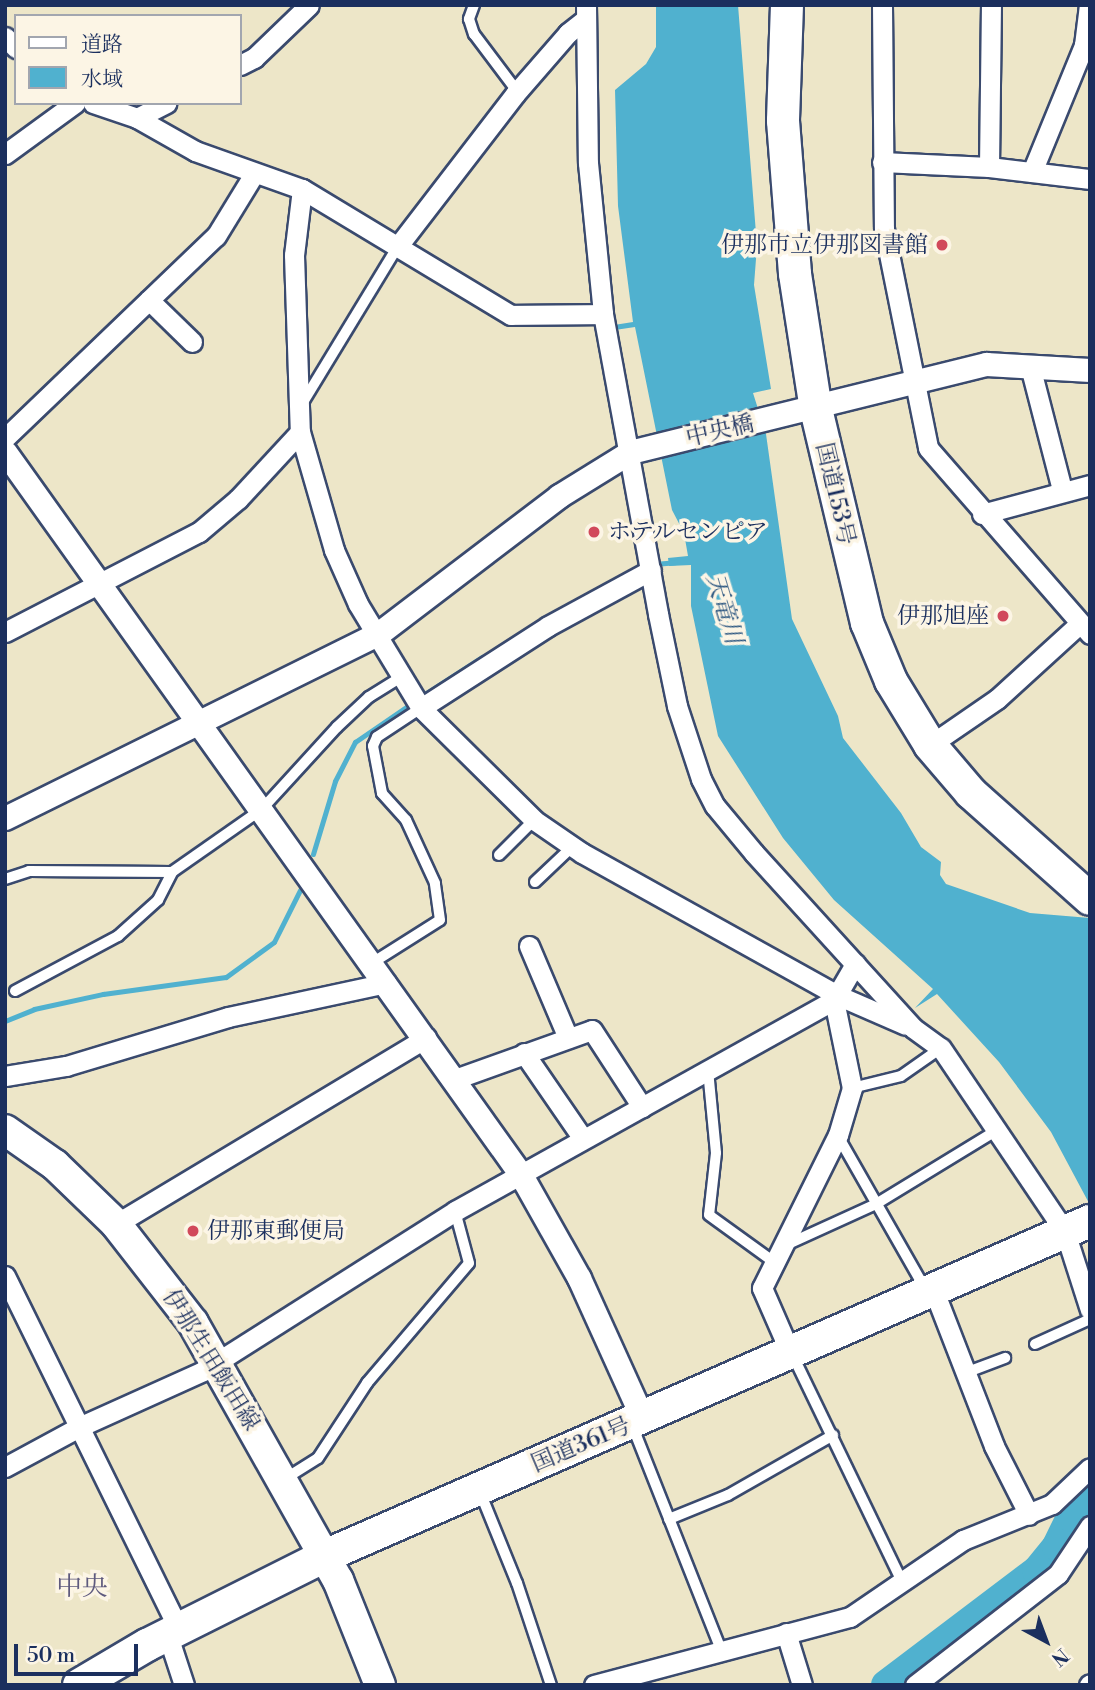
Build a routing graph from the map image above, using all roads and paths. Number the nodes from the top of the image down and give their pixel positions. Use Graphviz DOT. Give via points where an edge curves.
graph roads {
  1 [pos="309,5"];
  2 [pos="474,5"];
  3 [pos="787,5"];
  4 [pos="882,5"];
  5 [pos="991,5"];
  6 [pos="1089,5"];
  7 [pos="586,12"];
  8 [pos="1085,48"];
  9 [pos="242,64"];
  10 [pos="1090,73"];
  11 [pos="517,91"];
  12 [pos="72,105"];
  13 [pos="99,105"];
  14 [pos="162,105"];
  15 [pos="137,118"];
  16 [pos="5,154"];
  17 [pos="882,162"];
  18 [pos="989,167"];
  19 [pos="1032,172"];
  20 [pos="254,174"];
  21 [pos="1090,179"];
  22 [pos="302,189"];
  23 [pos="398,246"];
  24 [pos="149,300"];
  25 [pos="603,314"];
  26 [pos="192,342"];
  27 [pos="1030,366"];
  28 [pos="1090,370"];
  29 [pos="917,382"];
  30 [pos="299,409"];
  31 [pos="809,410"];
  32 [pos="300,432"];
  33 [pos="5,438"];
  34 [pos="5,452"];
  35 [pos="633,452"];
  36 [pos="1090,485"];
  37 [pos="1062,490"];
  38 [pos="982,514"];
  39 [pos="651,570"];
  40 [pos="100,583"];
  41 [pos="1085,629"];
  42 [pos="5,632"];
  43 [pos="378,634"];
  44 [pos="400,678"];
  45 [pos="421,708"];
  46 [pos="199,722"];
  47 [pos="930,745"];
  48 [pos="262,809"];
  49 [pos="5,818"];
  50 [pos="534,820"];
  51 [pos="572,847"];
  52 [pos="499,855"];
  53 [pos="172,872"];
  54 [pos="5,879"];
  55 [pos="535,882"];
  56 [pos="1090,899"];
  57 [pos="529,946"];
  58 [pos="372,963"];
  59 [pos="855,964"];
  60 [pos="386,983"];
  61 [pos="15,991"];
  62 [pos="835,998"];
  63 [pos="913,1028"];
  64 [pos="426,1038"];
  65 [pos="569,1038"];
  66 [pos="941,1048"];
  67 [pos="524,1053"];
  68 [pos="708,1070"];
  69 [pos="5,1076"];
  70 [pos="455,1079"];
  71 [pos="852,1088"];
  72 [pos="642,1107"];
  73 [pos="5,1130"];
  74 [pos="997,1130"];
  75 [pos="838,1135"];
  76 [pos="583,1139"];
  77 [pos="520,1175"];
  78 [pos="876,1204"];
  79 [pos="455,1211"];
  80 [pos="116,1224"];
  81 [pos="1078,1226"];
  82 [pos="777,1255"];
  83 [pos="6,1278"];
  84 [pos="931,1292"];
  85 [pos="1090,1310"];
  86 [pos="1090,1320"];
  87 [pos="1035,1344"];
  88 [pos="790,1352"];
  89 [pos="1004,1358"];
  90 [pos="216,1361"];
  91 [pos="965,1373"];
  92 [pos="643,1419"];
  93 [pos="79,1427"];
  94 [pos="833,1435"];
  95 [pos="5,1467"];
  96 [pos="1090,1468"];
  97 [pos="283,1480"];
  98 [pos="478,1489"];
  99 [pos="1029,1515"];
  100 [pos="669,1519"];
  101 [pos="1090,1526"];
  102 [pos="325,1556"];
  103 [pos="902,1581"];
  104 [pos="174,1633"];
  105 [pos="786,1633"];
  106 [pos="721,1650"];
  107 [pos="645,1678"];
  108 [pos="79,1685"];
  109 [pos="184,1685"];
  110 [pos="380,1685"];
  111 [pos="551,1685"];
  112 [pos="594,1685"];
  113 [pos="802,1685"];
  114 [pos="915,1685"];
  1 -- 9 [label="street"];
  2 -- 11 [label="lane" via="470,19 474,34"];
  3 -- 31 [label="highway, 国道153号" via="783,121"];
  4 -- 17 [label="street"];
  5 -- 18 [label="street"];
  6 -- 8 [label="street"];
  7 -- 11 [label="street"];
  7 -- 25 [label="street" via="588,163"];
  8 -- 10 [label="street"];
  8 -- 19 [label="street"];
  11 -- 23 [label="street"];
  12 -- 16 [label="street"];
  13 -- 15 [label="street"];
  14 -- 15 [label="street"];
  15 -- 20 [label="street" via="195,151"];
  17 -- 18 [label="street"];
  17 -- 29 [label="street" via="884,229 895,303"];
  18 -- 19 [label="street"];
  19 -- 21 [label="street"];
  20 -- 22 [label="street"];
  20 -- 24 [label="street" via="216,236"];
  22 -- 23 [label="street"];
  22 -- 30 [label="street" via="294,255"];
  23 -- 25 [label="street" via="511,315"];
  23 -- 30 [label="lane"];
  24 -- 26 [label="street"];
  24 -- 33 [label="street"];
  25 -- 35 [label="street"];
  27 -- 28 [label="street, 中央橋"];
  27 -- 29 [label="street, 中央橋" via="986,364"];
  27 -- 37 [label="street"];
  29 -- 31 [label="street, 中央橋"];
  29 -- 38 [label="street" via="928,448"];
  30 -- 32 [label="street"];
  31 -- 35 [label="street, 中央橋"];
  31 -- 47 [label="highway, 国道153号" via="867,623 891,681"];
  32 -- 40 [label="street" via="238,499 199,532"];
  32 -- 43 [label="street" via="334,550 358,604"];
  34 -- 40 [label="street"];
  35 -- 39 [label="street"];
  35 -- 43 [label="street, 中央橋" via="559,496"];
  36 -- 37 [label="street"];
  37 -- 38 [label="street"];
  38 -- 41 [label="street"];
  39 -- 45 [label="street" via="548,626"];
  39 -- 59 [label="street" via="677,706 705,788 746,844"];
  40 -- 42 [label="street"];
  40 -- 46 [label="street"];
  41 -- 47 [label="street"];
  43 -- 44 [label="street"];
  43 -- 46 [label="street, 中央橋"];
  44 -- 45 [label="street"];
  44 -- 48 [label="lane" via="369,697 337,727"];
  45 -- 50 [label="street"];
  45 -- 58 [label="lane" via="377,737 373,746 382,793 406,820 435,883 440,920"];
  46 -- 48 [label="street"];
  46 -- 49 [label="street, 中央橋"];
  47 -- 56 [label="highway, 国道153号" via="971,793"];
  48 -- 53 [label="lane"];
  48 -- 58 [label="street"];
  50 -- 51 [label="street"];
  50 -- 52 [label="lane"];
  51 -- 55 [label="lane"];
  51 -- 62 [label="street"];
  53 -- 54 [label="lane" via="29,871"];
  53 -- 61 [label="lane" via="158,900 118,936"];
  57 -- 65 [label="street"];
  58 -- 60 [label="street"];
  59 -- 62 [label="street"];
  59 -- 63 [label="street"];
  60 -- 64 [label="street"];
  60 -- 69 [label="street" via="228,1017 66,1066"];
  62 -- 63 [label="street"];
  62 -- 68 [label="street"];
  62 -- 71 [label="street"];
  63 -- 66 [label="street"];
  64 -- 70 [label="street"];
  64 -- 80 [label="street"];
  65 -- 67 [label="street"];
  65 -- 72 [label="street" via="592,1030"];
  66 -- 71 [label="lane" via="901,1076"];
  66 -- 74 [label="street"];
  67 -- 70 [label="street"];
  67 -- 76 [label="street"];
  68 -- 72 [label="street"];
  68 -- 82 [label="lane" via="716,1153 709,1215"];
  70 -- 77 [label="street"];
  71 -- 75 [label="street"];
  72 -- 76 [label="street"];
  73 -- 80 [label="main road, 伊那生田飯田線" via="55,1165"];
  74 -- 78 [label="lane"];
  74 -- 81 [label="street"];
  75 -- 78 [label="lane"];
  75 -- 82 [label="street"];
  76 -- 77 [label="street"];
  77 -- 79 [label="street"];
  77 -- 92 [label="street" via="579,1278"];
  78 -- 82 [label="lane"];
  78 -- 84 [label="lane"];
  79 -- 90 [label="street"];
  79 -- 97 [label="lane" via="469,1263 367,1383 318,1458"];
  80 -- 90 [label="main road, 伊那生田飯田線" via="193,1323"];
  81 -- 84 [label="highway, 国道361号"];
  81 -- 85 [label="street"];
  82 -- 88 [label="street" via="762,1288"];
  83 -- 93 [label="street"];
  84 -- 88 [label="highway, 国道361号"];
  84 -- 91 [label="street"];
  86 -- 87 [label="lane"];
  88 -- 92 [label="highway, 国道361号"];
  88 -- 94 [label="lane"];
  89 -- 91 [label="lane"];
  90 -- 93 [label="street"];
  90 -- 97 [label="main road, 伊那生田飯田線"];
  91 -- 99 [label="street" via="994,1446"];
  92 -- 98 [label="highway, 国道361号"];
  92 -- 100 [label="lane" via="636,1435"];
  93 -- 95 [label="street"];
  93 -- 104 [label="street"];
  94 -- 100 [label="lane" via="728,1494"];
  94 -- 103 [label="lane"];
  96 -- 99 [label="street" via="1052,1504"];
  97 -- 102 [label="main road, 伊那生田飯田線"];
  98 -- 102 [label="highway, 国道361号"];
  98 -- 111 [label="lane" via="517,1583"];
  99 -- 103 [label="street" via="963,1540"];
  100 -- 106 [label="lane"];
  101 -- 114 [label="street" via="1058,1574"];
  102 -- 104 [label="highway, 国道361号"];
  102 -- 110 [label="main road, 伊那生田飯田線"];
  103 -- 105 [label="street" via="850,1617"];
  104 -- 108 [label="highway, 国道361号"];
  104 -- 109 [label="street"];
  105 -- 106 [label="street"];
  105 -- 113 [label="street"];
  106 -- 107 [label="street"];
  107 -- 112 [label="street"];
}
